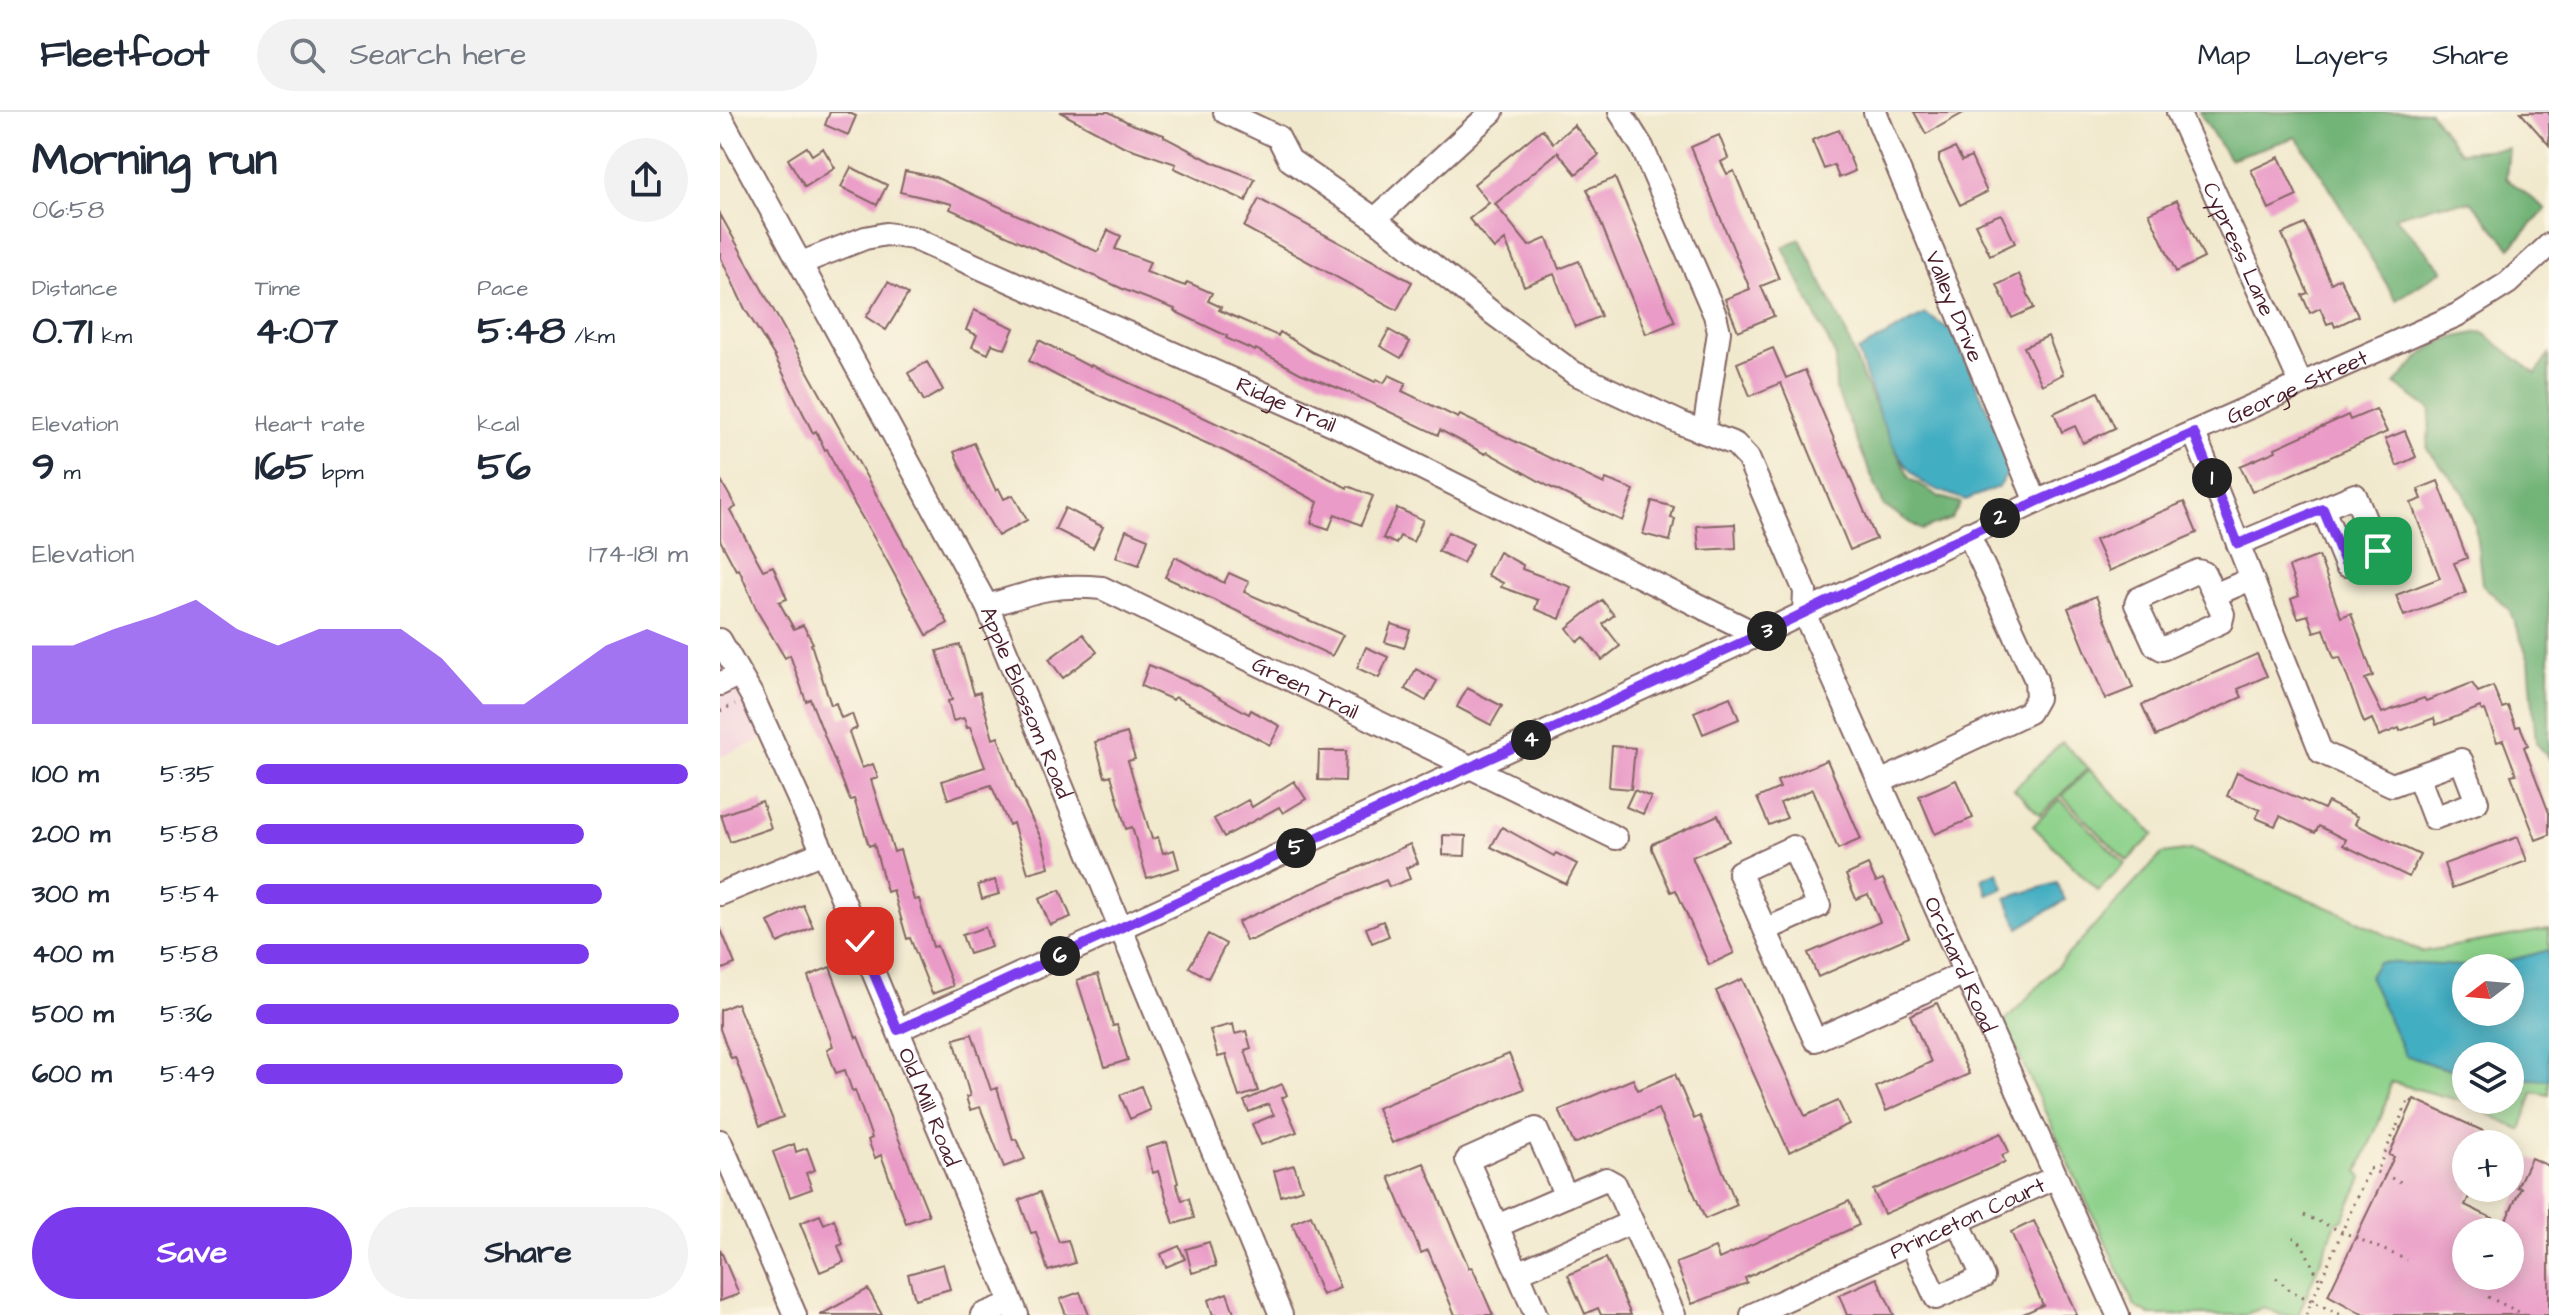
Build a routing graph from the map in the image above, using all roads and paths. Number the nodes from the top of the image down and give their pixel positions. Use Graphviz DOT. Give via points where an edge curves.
graph roads {
  1 [pos="1225,112"];
  2 [pos="1492,112"];
  3 [pos="1620,112"];
  4 [pos="1875,112"];
  5 [pos="2178,112"];
  6 [pos="720,116"];
  7 [pos="1375,219"];
  8 [pos="2549,245"];
  9 [pos="801,263"];
  10 [pos="2301,384"];
  11 [pos="1704,431"];
  12 [pos="2194,433"];
  13 [pos="2036,502"];
  14 [pos="2323,509"];
  15 [pos="1968,533"];
  16 [pos="2238,544"];
  17 [pos="2251,579"];
  18 [pos="2214,595"];
  19 [pos="987,606"];
  20 [pos="1804,613"];
  21 [pos="1758,635"];
  22 [pos="720,640"];
  23 [pos="730,679"];
  24 [pos="1472,767"];
  25 [pos="2418,776"];
  26 [pos="1880,782"];
  27 [pos="1616,838"];
  28 [pos="823,852"];
  29 [pos="720,894"];
  30 [pos="1120,928"];
  31 [pos="1765,930"];
  32 [pos="1965,973"];
  33 [pos="898,1030"];
  34 [pos="2413,1102"];
  35 [pos="720,1141"];
  36 [pos="2369,1169"];
  37 [pos="2056,1177"];
  38 [pos="2399,1187"];
  39 [pos="1566,1196"];
  40 [pos="2304,1215"];
  41 [pos="1958,1221"];
  42 [pos="1632,1222"];
  43 [pos="1497,1226"];
  44 [pos="2342,1232"];
  45 [pos="2293,1237"];
  46 [pos="1911,1243"];
  47 [pos="2407,1260"];
  48 [pos="1518,1273"];
  49 [pos="2276,1278"];
  50 [pos="2320,1281"];
  51 [pos="2488,1297"];
  52 [pos="2311,1301"];
  53 [pos="1792,1307"];
  54 [pos="1015,1309"];
  55 [pos="795,1315"];
  56 [pos="982,1315"];
  57 [pos="1281,1315"];
  58 [pos="1536,1315"];
  59 [pos="1674,1315"];
  60 [pos="1752,1315"];
  61 [pos="2118,1315"];
  62 [pos="2306,1315"];
  63 [pos="2341,1315"];
  64 [pos="2525,1315"];
  1 -- 7 [label="street, Orchard Road" via="1278,137 1290,160"];
  2 -- 7 [label="street"];
  3 -- 11 [label="street" via="1642,147 1715,315 1719,332"];
  4 -- 13 [label="street, Valley Drive"];
  5 -- 10 [label="street, Cypress Lane"];
  6 -- 9 [label="street, Apple Blossom Road"];
  7 -- 11 [label="street, Orchard Road" via="1574,373"];
  8 -- 10 [label="street, George Street" via="2526,268 2457,315"];
  9 -- 19 [label="street, Apple Blossom Road"];
  9 -- 21 [label="street, Ridge Trail" via="865,238 913,238 1337,426"];
  10 -- 12 [label="street, George Street"];
  11 -- 20 [label="street, Orchard Road" via="1735,444 1748,458 1805,591"];
  12 -- 13 [label="street, George Street"];
  12 -- 16 [label="street"];
  13 -- 15 [label="street, George Street"];
  14 -- 16 [label="street"];
  15 -- 20 [label="street, George Street"];
  15 -- 26 [label="street" via="2036,680 2037,698 2029,712"];
  16 -- 17 [label="street"];
  17 -- 18 [label="street"];
  17 -- 25 [label="street" via="2321,752 2392,785"];
  19 -- 24 [label="street, Green Trail" via="1047,587 1102,588"];
  19 -- 30 [label="street, Apple Blossom Road"];
  20 -- 21 [label="street, George Street"];
  20 -- 26 [label="street, Orchard Road"];
  21 -- 24 [label="street, George Street"];
  22 -- 23 [label="street, Old Mill Road"];
  23 -- 28 [label="street, Old Mill Road" via="752,696"];
  24 -- 27 [label="street, Green Trail"];
  24 -- 30 [label="street, George Street"];
  26 -- 32 [label="street, Orchard Road"];
  28 -- 29 [label="street"];
  28 -- 33 [label="street, Old Mill Road"];
  30 -- 33 [label="street, George Street"];
  30 -- 57 [label="street, Apple Blossom Road"];
  31 -- 32 [label="street" via="1815,1040"];
  32 -- 37 [label="street, Orchard Road"];
  33 -- 54 [label="street, Old Mill Road"];
  34 -- 36 [label="path" via="2409,1099 2379,1166"];
  35 -- 55 [label="street"];
  36 -- 38 [label="path" via="2401,1182"];
  36 -- 44 [label="path"];
  37 -- 41 [label="street, Princeton Court"];
  37 -- 61 [label="street, Orchard Road"];
  39 -- 42 [label="street" via="1606,1179 1615,1184"];
  39 -- 43 [label="street"];
  39 -- 43 [label="street" via="1536,1129 1467,1160"];
  40 -- 44 [label="path"];
  41 -- 46 [label="street, Princeton Court"];
  41 -- 46 [label="street" via="1983,1277 1936,1298"];
  42 -- 48 [label="street"];
  42 -- 59 [label="street"];
  43 -- 48 [label="street"];
  44 -- 47 [label="path"];
  44 -- 50 [label="path"];
  45 -- 50 [label="path" via="2302,1244"];
  46 -- 53 [label="street, Princeton Court"];
  48 -- 58 [label="street"];
  49 -- 52 [label="path"];
  50 -- 52 [label="path"];
  51 -- 64 [label="path"];
  52 -- 62 [label="path"];
  52 -- 63 [label="path"];
  53 -- 60 [label="street, Princeton Court"];
  54 -- 56 [label="street"];
}
